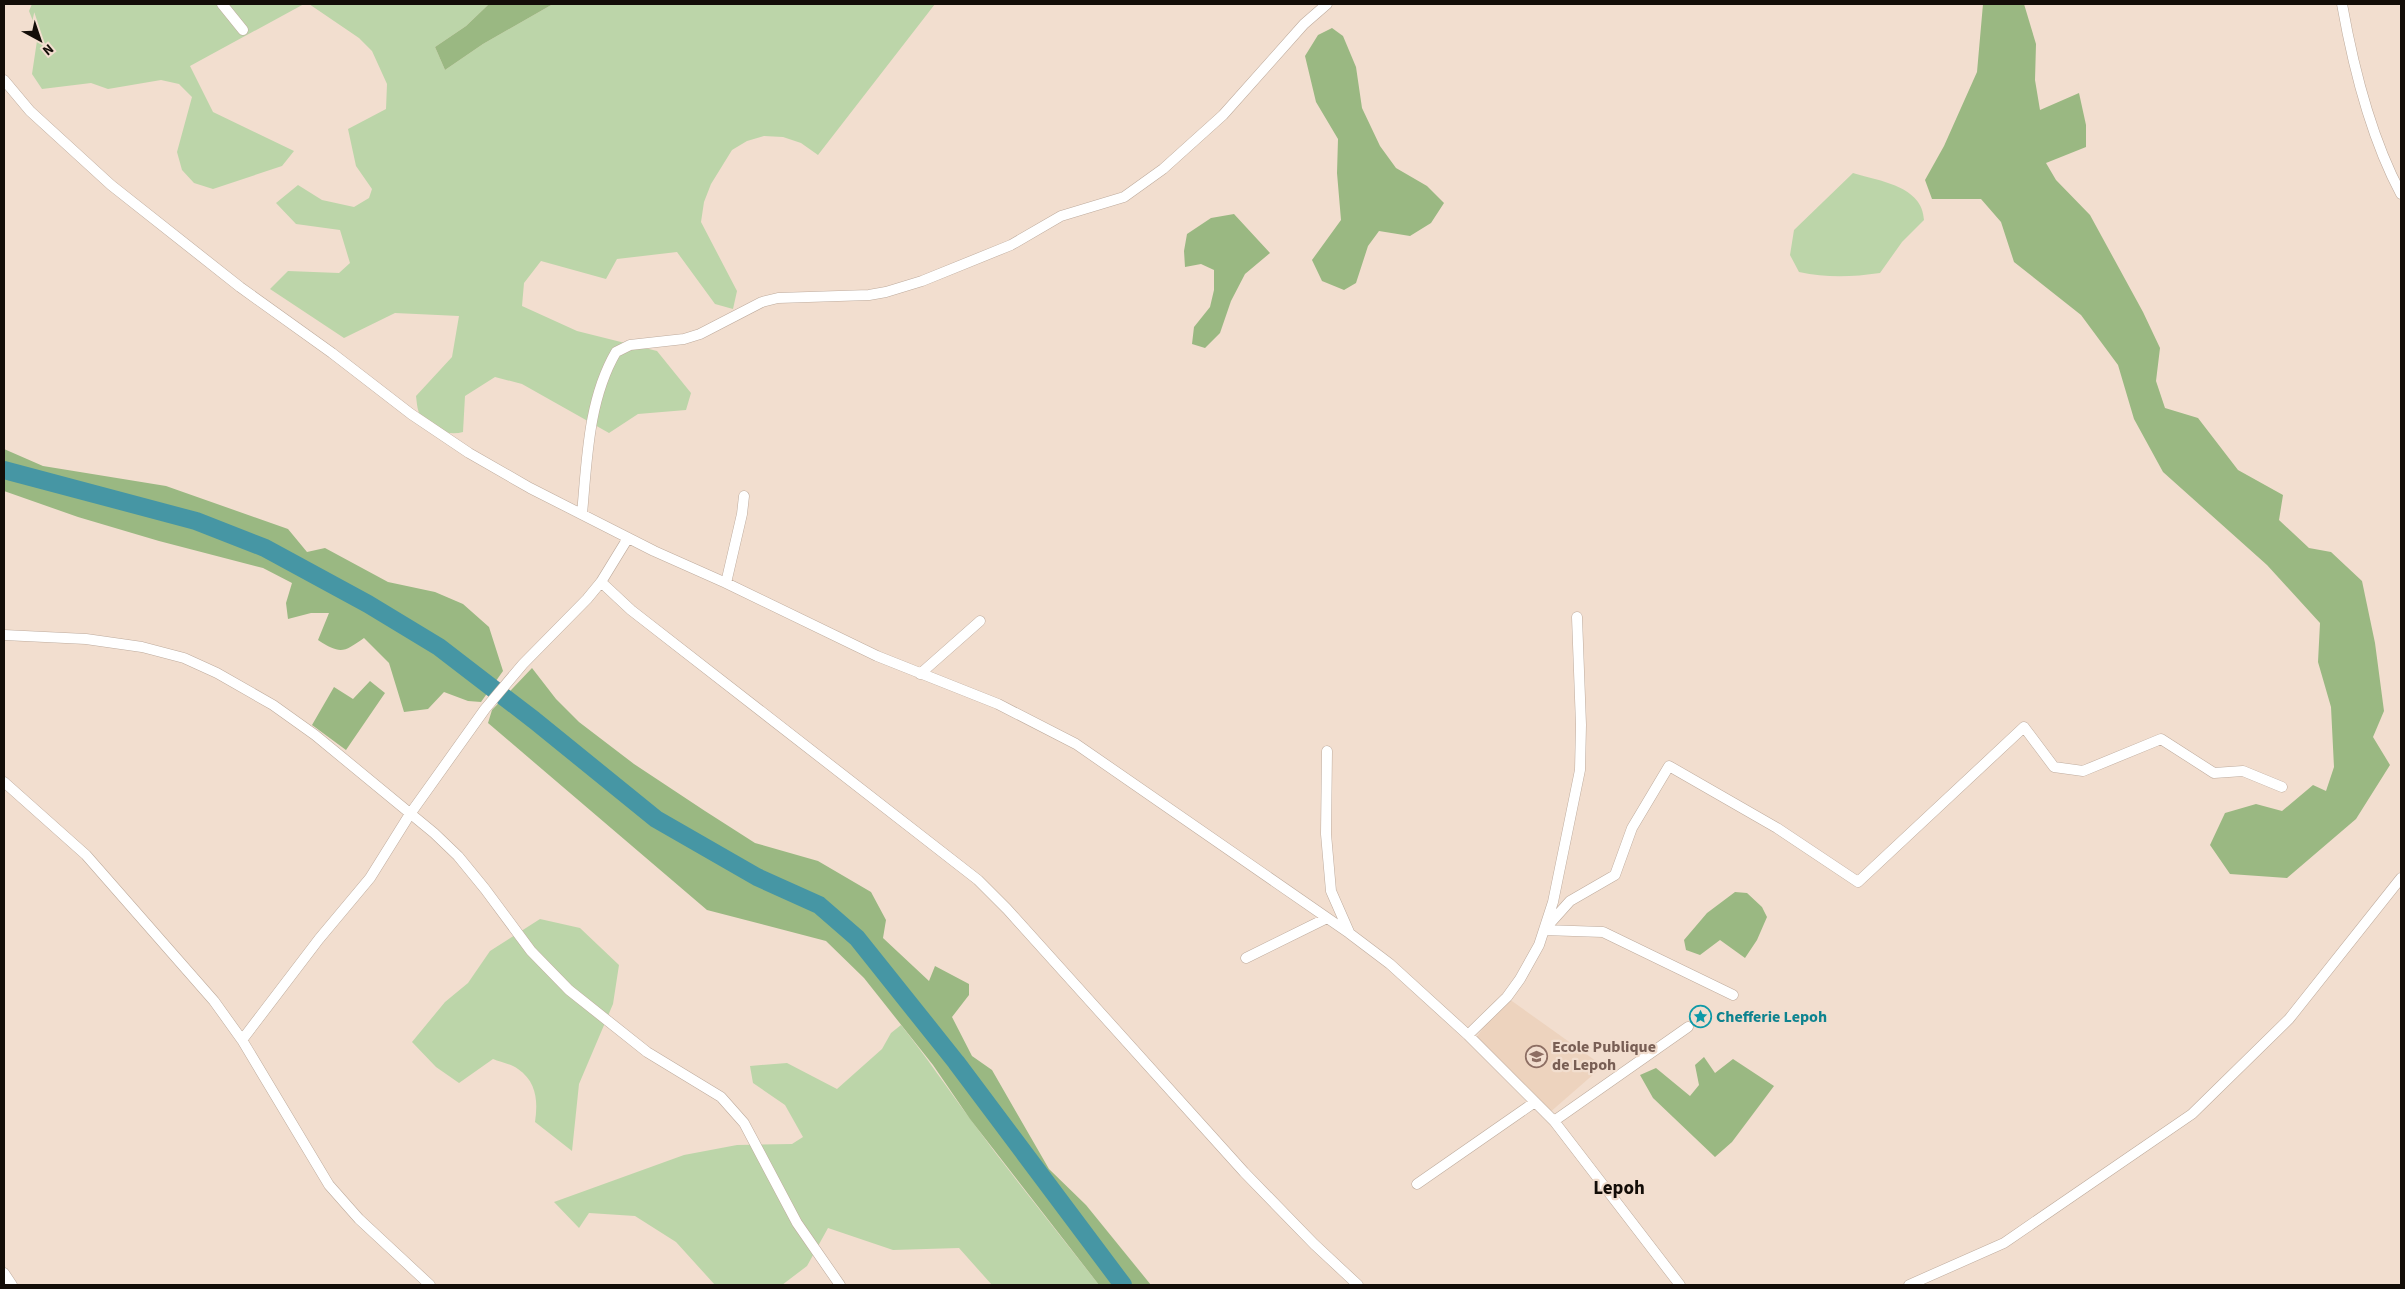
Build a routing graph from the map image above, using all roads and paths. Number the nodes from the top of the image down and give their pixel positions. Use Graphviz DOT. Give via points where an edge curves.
graph roads {
  1 [pos="222,4"];
  2 [pos="1327,4"];
  3 [pos="2342,4"];
  4 [pos="243,30"];
  5 [pos="4,80"];
  6 [pos="2401,194"];
  7 [pos="744,496"];
  8 [pos="582,514"];
  9 [pos="628,538"];
  10 [pos="601,582"];
  11 [pos="726,583"];
  12 [pos="1577,617"];
  13 [pos="980,621"];
  14 [pos="4,635"];
  15 [pos="920,674"];
  16 [pos="1327,751"];
  17 [pos="4,782"];
  18 [pos="2282,787"];
  19 [pos="410,814"];
  20 [pos="2401,878"];
  21 [pos="1327,918"];
  22 [pos="1544,930"];
  23 [pos="1349,933"];
  24 [pos="1246,958"];
  25 [pos="1733,996"];
  26 [pos="1688,1027"];
  27 [pos="1468,1035"];
  28 [pos="242,1040"];
  29 [pos="1535,1102"];
  30 [pos="1554,1121"];
  31 [pos="1417,1184"];
  32 [pos="4,1273"];
  33 [pos="12,1285"];
  34 [pos="430,1285"];
  35 [pos="840,1285"];
  36 [pos="1358,1285"];
  37 [pos="1680,1285"];
  38 [pos="1909,1285"];
  1 -- 4 [label="street"];
  2 -- 8 [label="street" via="1304,24 1223,115 1163,169 1124,198 1061,216 1011,245 886,292 778,298 762,302 700,334 622,348 616,352 599,392 588,444"];
  3 -- 6 [label="street" via="2377,138"];
  5 -- 8 [label="street" via="36,117 111,185 240,287 446,438 530,488"];
  7 -- 11 [label="street"];
  8 -- 9 [label="street"];
  9 -- 10 [label="street"];
  9 -- 11 [label="street"];
  10 -- 19 [label="street" via="485,709"];
  10 -- 36 [label="street" via="631,610 978,880 1244,1172"];
  11 -- 15 [label="street"];
  12 -- 22 [label="street" via="1580,770 1566,844"];
  13 -- 15 [label="street"];
  14 -- 19 [label="street" via="86,639 142,647 184,658 273,705 315,735"];
  15 -- 21 [label="street" via="998,704 1076,744"];
  16 -- 23 [label="street" via="1326,834 1330,891"];
  17 -- 28 [label="street" via="86,856 214,1001"];
  18 -- 22 [label="street" via="2244,771 2214,773 2161,739 2083,772 2054,766 2024,727 1858,882 1778,828 1669,766 1632,828 1615,875 1570,901"];
  19 -- 28 [label="street" via="370,878"];
  19 -- 35 [label="street" via="458,856 531,952 569,990 647,1052 721,1096 734,1110 761,1152 797,1223"];
  20 -- 38 [label="street" via="2289,1020 2192,1114 2004,1243"];
  21 -- 23 [label="street"];
  21 -- 24 [label="street"];
  22 -- 25 [label="street" via="1603,932"];
  22 -- 27 [label="street" via="1539,945 1507,997"];
  23 -- 27 [label="street" via="1390,964"];
  26 -- 30 [label="street"];
  27 -- 29 [label="street"];
  28 -- 34 [label="street" via="329,1184 359,1219"];
  29 -- 30 [label="street"];
  29 -- 31 [label="street"];
  30 -- 37 [label="street"];
  32 -- 33 [label="street"];
}
